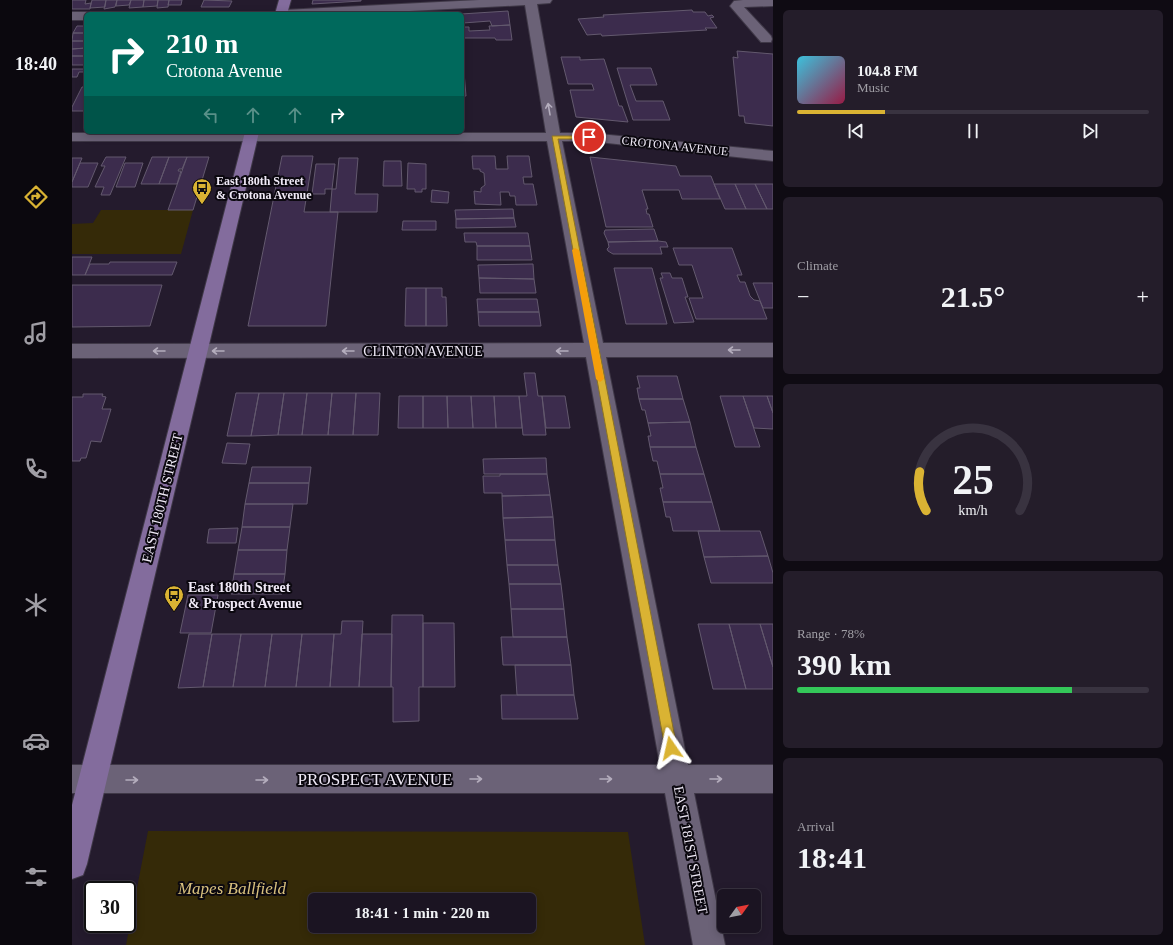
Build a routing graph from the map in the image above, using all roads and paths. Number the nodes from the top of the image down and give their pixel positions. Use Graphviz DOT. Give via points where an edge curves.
graph roads {
  1 [pos="285,0"];
  2 [pos="535,0"];
  3 [pos="751,2"];
  4 [pos="773,2"];
  5 [pos="283,12"];
  6 [pos="319,12"];
  7 [pos="72,16"];
  8 [pos="84,16"];
  9 [pos="766,39"];
  10 [pos="251,135"];
  11 [pos="72,137"];
  12 [pos="554,138"];
  13 [pos="773,156"];
  14 [pos="594,350"];
  15 [pos="773,350"];
  16 [pos="72,351"];
  17 [pos="198,351"];
  18 [pos="773,779"];
  19 [pos="82,780"];
  20 [pos="677,780"];
  21 [pos="72,864"];
  22 [pos="709,945"];
  1 -- 5 [label="main road"];
  2 -- 6 [label="street"];
  12 -- 2 [label="street, EAST 181ST STREET, one-way"];
  3 -- 4 [label="street"];
  3 -- 9 [label="street" via="736,6"];
  7 -- 8 [label="street"];
  10 -- 11 [label="street, CROTONA AVENUE"];
  10 -- 12 [label="street, CROTONA AVENUE"];
  10 -- 17 [label="main road, EAST 180TH STREET"];
  12 -- 13 [label="street, CROTONA AVENUE" via="589,137"];
  12 -- 14 [label="street, EAST 181ST STREET"];
  15 -- 14 [label="street, CLINTON AVENUE, one-way"];
  14 -- 17 [label="street, CLINTON AVENUE, one-way"];
  14 -- 20 [label="street, EAST 181ST STREET"];
  17 -- 16 [label="street, CLINTON AVENUE, one-way"];
  17 -- 19 [label="main road, EAST 180TH STREET"];
  20 -- 18 [label="street, PROSPECT AVENUE, one-way"];
  19 -- 20 [label="street, PROSPECT AVENUE, one-way"];
  19 -- 21 [label="main road, EAST 180TH STREET"];
  20 -- 22 [label="street, EAST 181ST STREET"];
}
